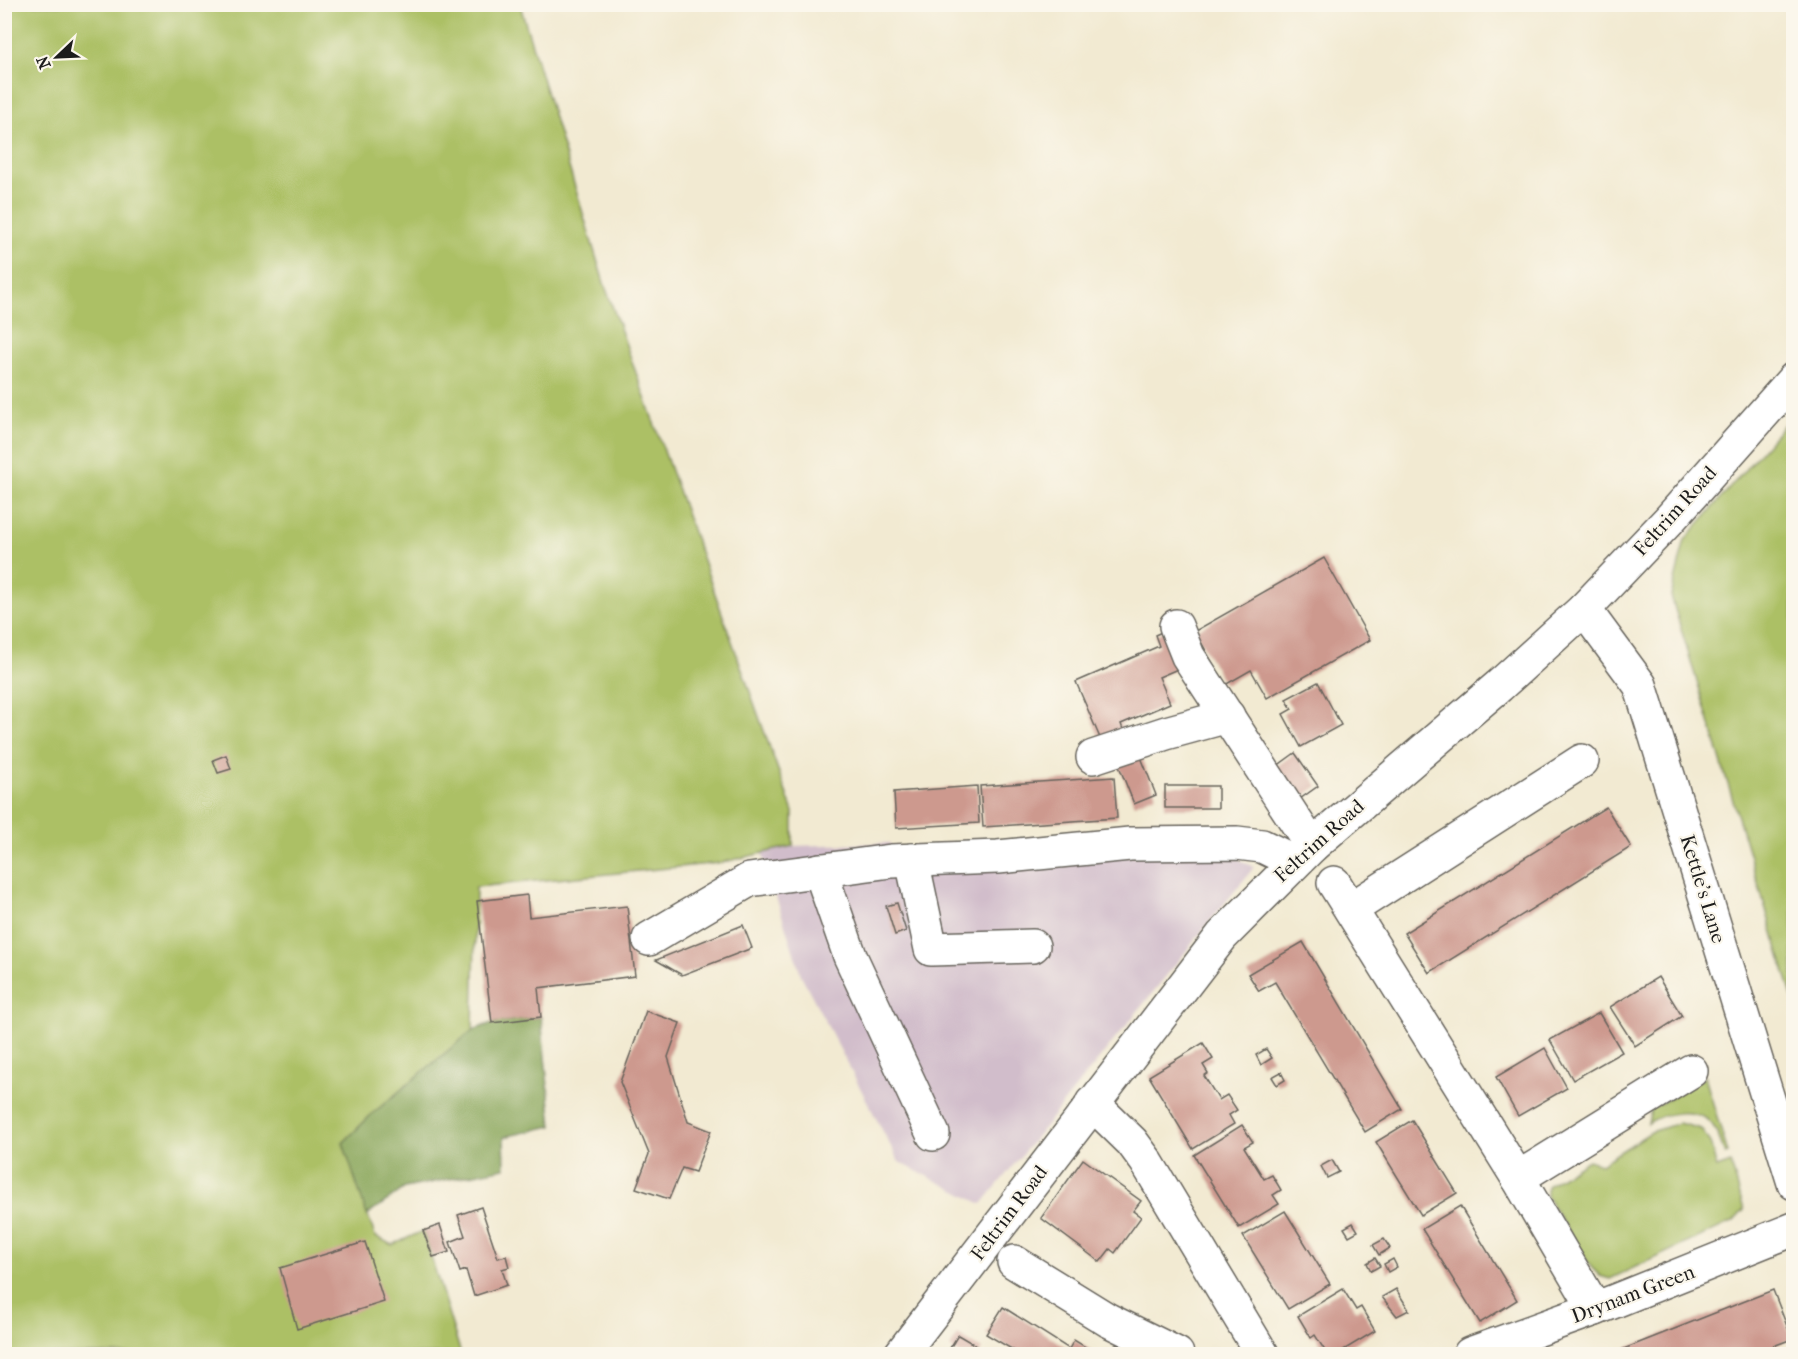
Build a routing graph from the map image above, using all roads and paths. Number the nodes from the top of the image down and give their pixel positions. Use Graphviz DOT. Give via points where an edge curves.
graph roads {
  1 [pos="1794,379"];
  2 [pos="1584,609"];
  3 [pos="1176,626"];
  4 [pos="1228,716"];
  5 [pos="1093,757"];
  6 [pos="1582,761"];
  7 [pos="1303,854"];
  8 [pos="912,860"];
  9 [pos="820,870"];
  10 [pos="649,939"];
  11 [pos="1033,946"];
  12 [pos="1691,1071"];
  13 [pos="1092,1103"];
  14 [pos="933,1134"];
  15 [pos="1789,1146"];
  16 [pos="1518,1178"];
  17 [pos="1794,1183"];
  18 [pos="1794,1229"];
  19 [pos="1014,1262"];
  20 [pos="1595,1310"];
  21 [pos="902,1354"];
  22 [pos="1177,1354"];
  23 [pos="1262,1354"];
  24 [pos="1470,1354"];
  1 -- 2 [label="street, Feltrim Road"];
  2 -- 7 [label="street, Feltrim Road"];
  2 -- 15 [label="street, Kettle's Lane" via="1640,685"];
  3 -- 4 [label="street" via="1188,656"];
  4 -- 5 [label="street"];
  4 -- 7 [label="street"];
  6 -- 16 [label="street" via="1342,896"];
  7 -- 8 [label="street" via="1237,843 1130,844 998,857"];
  7 -- 13 [label="street, Feltrim Road" via="1222,936"];
  8 -- 9 [label="street"];
  8 -- 11 [label="street" via="931,948"];
  9 -- 10 [label="street" via="749,880"];
  9 -- 14 [label="street" via="850,956"];
  12 -- 16 [label="street"];
  13 -- 21 [label="street, Feltrim Road"];
  13 -- 23 [label="street" via="1146,1161"];
  15 -- 17 [label="street, Kettle's Lane"];
  16 -- 20 [label="street"];
  18 -- 20 [label="street, Drynam Green"];
  19 -- 22 [label="street" via="1108,1320"];
  20 -- 24 [label="street, Drynam Green"];
}
